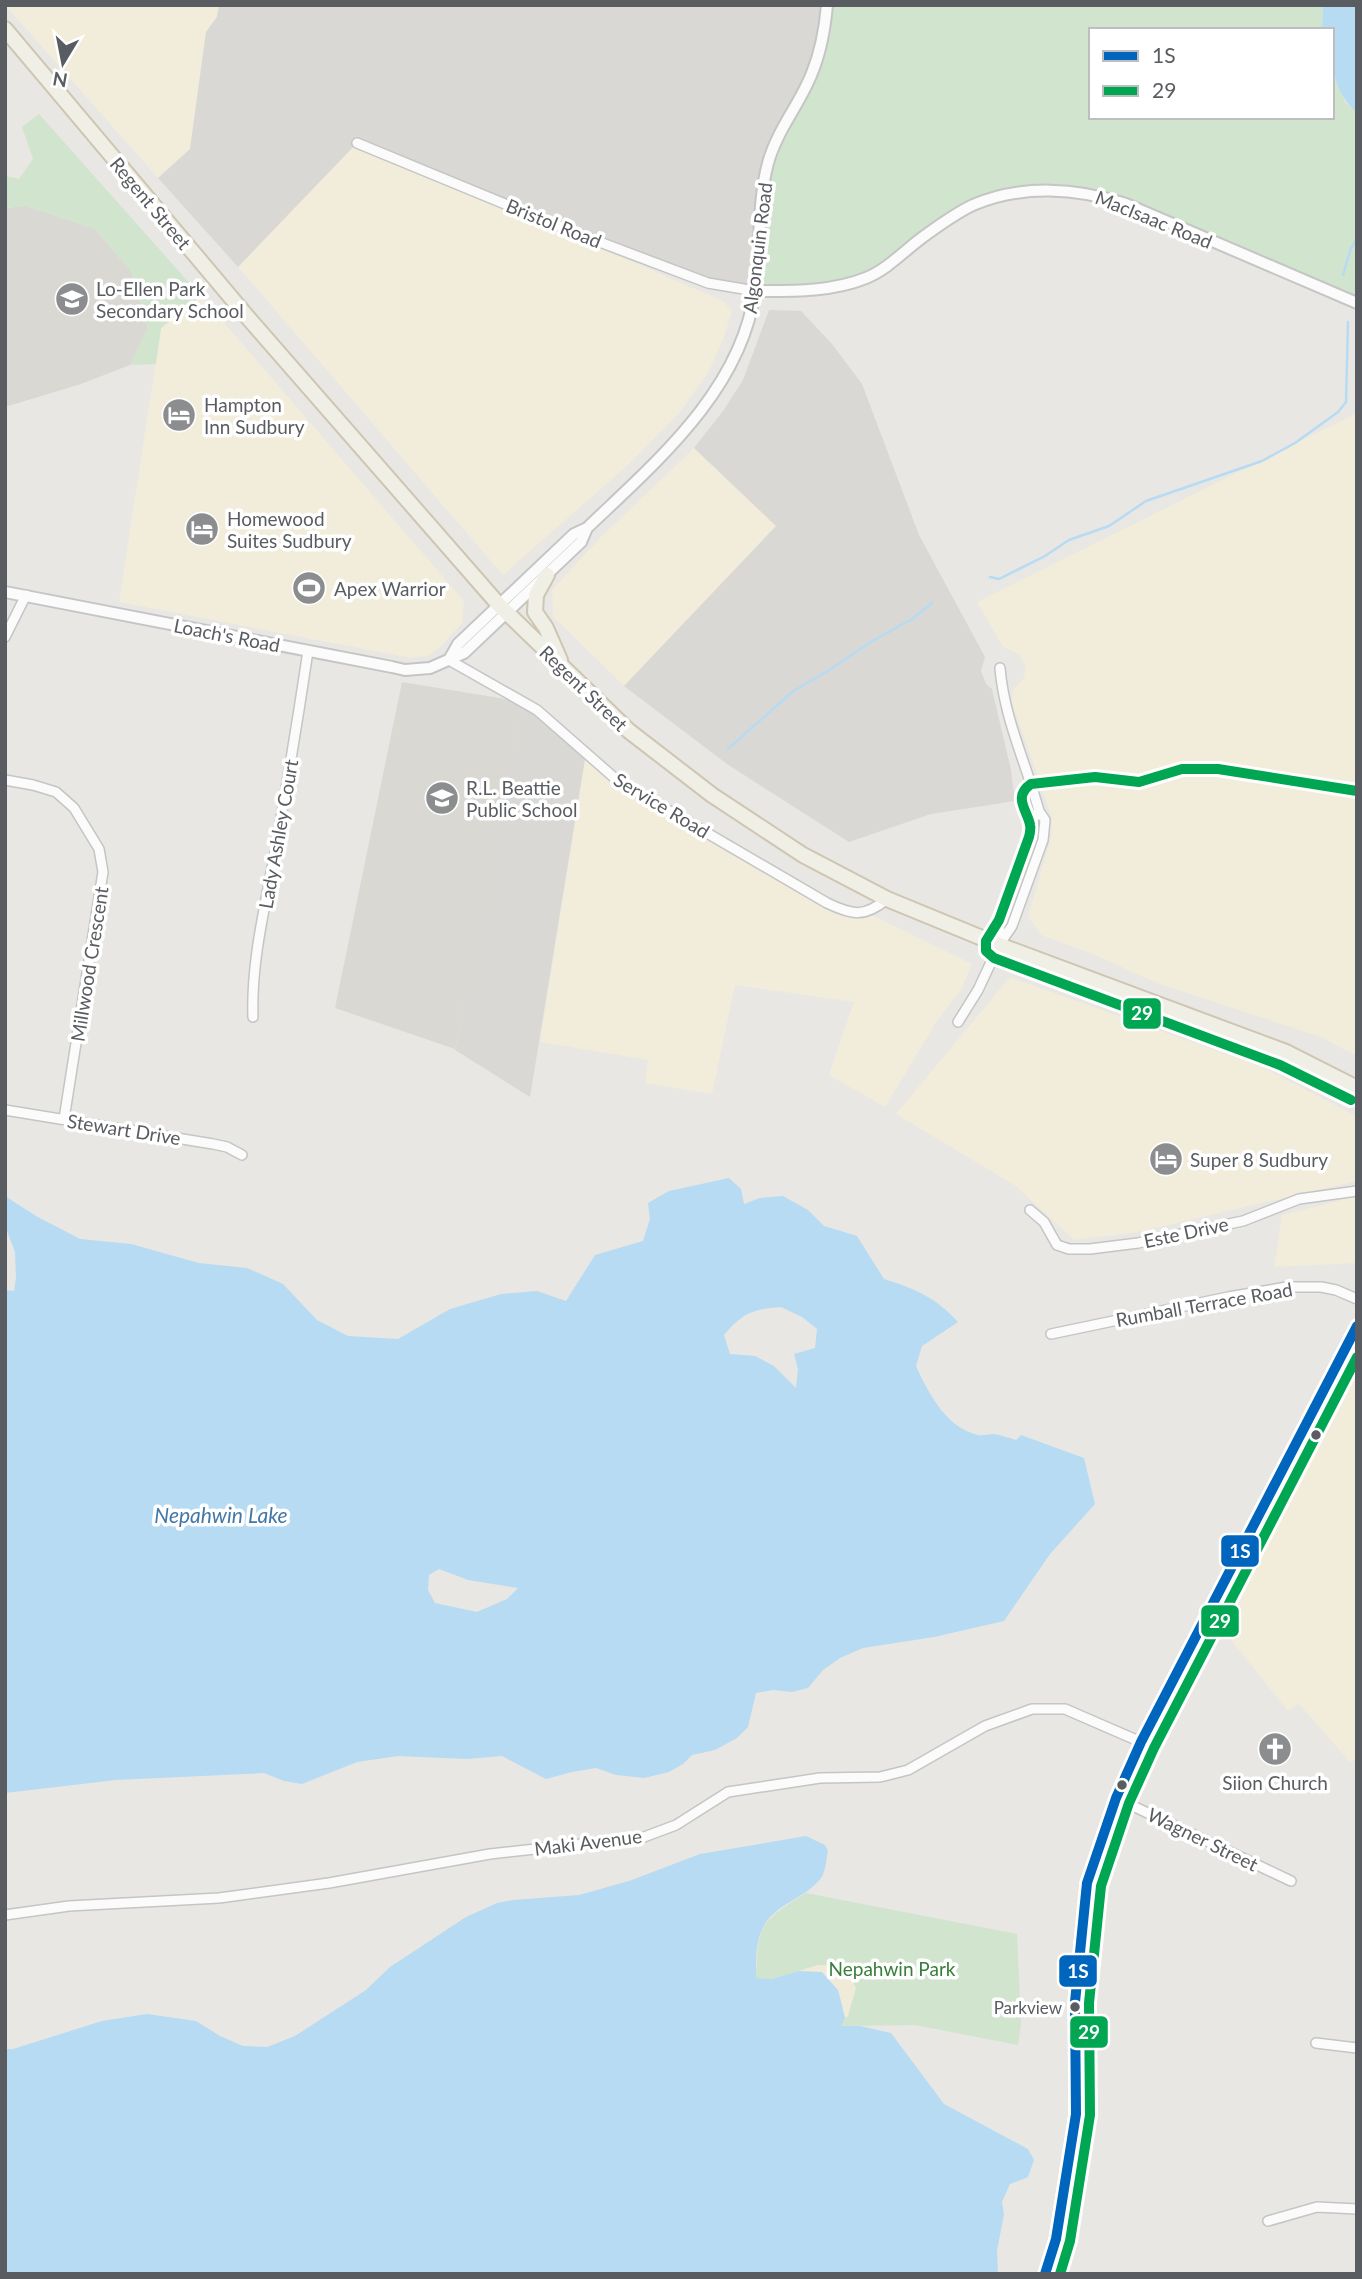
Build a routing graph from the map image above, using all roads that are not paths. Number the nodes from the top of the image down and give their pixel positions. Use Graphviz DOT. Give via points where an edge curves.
graph roads {
  1 [pos="827,5"];
  2 [pos="5,29"];
  3 [pos="357,143"];
  4 [pos="755,291"];
  5 [pos="1357,303"];
  6 [pos="587,528"];
  7 [pos="547,575"];
  8 [pos="5,592"];
  9 [pos="26,595"];
  10 [pos="503,609"];
  11 [pos="5,637"];
  12 [pos="308,651"];
  13 [pos="449,660"];
  14 [pos="563,668"];
  15 [pos="1000,668"];
  16 [pos="5,780"];
  17 [pos="887,900"];
  18 [pos="999,945"];
  19 [pos="253,1017"];
  20 [pos="958,1022"];
  21 [pos="1357,1088"];
  22 [pos="5,1110"];
  23 [pos="64,1119"];
  24 [pos="242,1155"];
  25 [pos="1357,1191"];
  26 [pos="1030,1210"];
  27 [pos="1357,1299"];
  28 [pos="1357,1326"];
  29 [pos="1051,1334"];
  30 [pos="1141,1742"];
  31 [pos="1116,1798"];
  32 [pos="1291,1881"];
  33 [pos="5,1915"];
  34 [pos="1317,2043"];
  35 [pos="1357,2048"];
  36 [pos="1357,2209"];
  37 [pos="1268,2221"];
  38 [pos="1045,2274"];
  1 -- 4 [label="street, Algonquin Road" via="812,74 768,161"];
  2 -- 10 [label="main road, Regent Street" via="250,320"];
  3 -- 4 [label="street, Bristol Road" via="708,283"];
  4 -- 5 [label="street, MacIsaac Road" via="799,292 869,277 973,205 1011,195 1070,190 1126,204"];
  4 -- 6 [label="street, Algonquin Road" via="741,343 720,384 691,424"];
  6 -- 7 [label="street, Algonquin Road" via="581,542"];
  6 -- 10 [label="street, Algonquin Road" via="573,534"];
  7 -- 10 [label="street, Algonquin Road"];
  7 -- 14 [label="main road" via="536,595 535,612"];
  8 -- 9 [label="street, Loach's Road"];
  9 -- 11 [label="street"];
  9 -- 12 [label="street, Loach's Road"];
  10 -- 13 [label="street" via="458,644"];
  10 -- 14 [label="main road, Regent Street"];
  12 -- 13 [label="street, Loach's Road" via="405,670 430,668"];
  12 -- 19 [label="street, Lady Ashley Court" via="257,949"];
  13 -- 17 [label="street, Service Road" via="537,710 618,781 827,903 848,913 868,913"];
  14 -- 17 [label="main road, Regent Street" via="629,731 712,796 803,855"];
  15 -- 18 [label="street" via="1007,712 1039,811 1000,918"];
  16 -- 23 [label="street, Millwood Crescent" via="56,792 74,808 99,849 103,872"];
  17 -- 18 [label="main road, Regent Street"];
  18 -- 20 [label="street"];
  18 -- 21 [label="main road, Regent Street" via="1286,1052"];
  22 -- 23 [label="street, Stewart Drive"];
  23 -- 24 [label="street, Stewart Drive" via="214,1144"];
  25 -- 26 [label="street, Este Drive" via="1299,1199 1243,1221 1090,1249 1056,1245 1044,1222"];
  27 -- 29 [label="street, Rumball Terrace Road" via="1321,1287 1287,1287"];
  28 -- 30 [label="main road"];
  30 -- 31 [label="main road"];
  30 -- 33 [label="street, Maki Avenue" via="1065,1709 1032,1709 985,1726 908,1770 880,1777 820,1778 728,1792 676,1825 643,1837 490,1854 219,1898 69,1906"];
  31 -- 32 [label="street, Wagner Street"];
  31 -- 38 [label="main road" via="1087,1883 1075,2001 1076,2114 1056,2239"];
  34 -- 35 [label="street"];
  36 -- 37 [label="street" via="1317,2207"];
}
